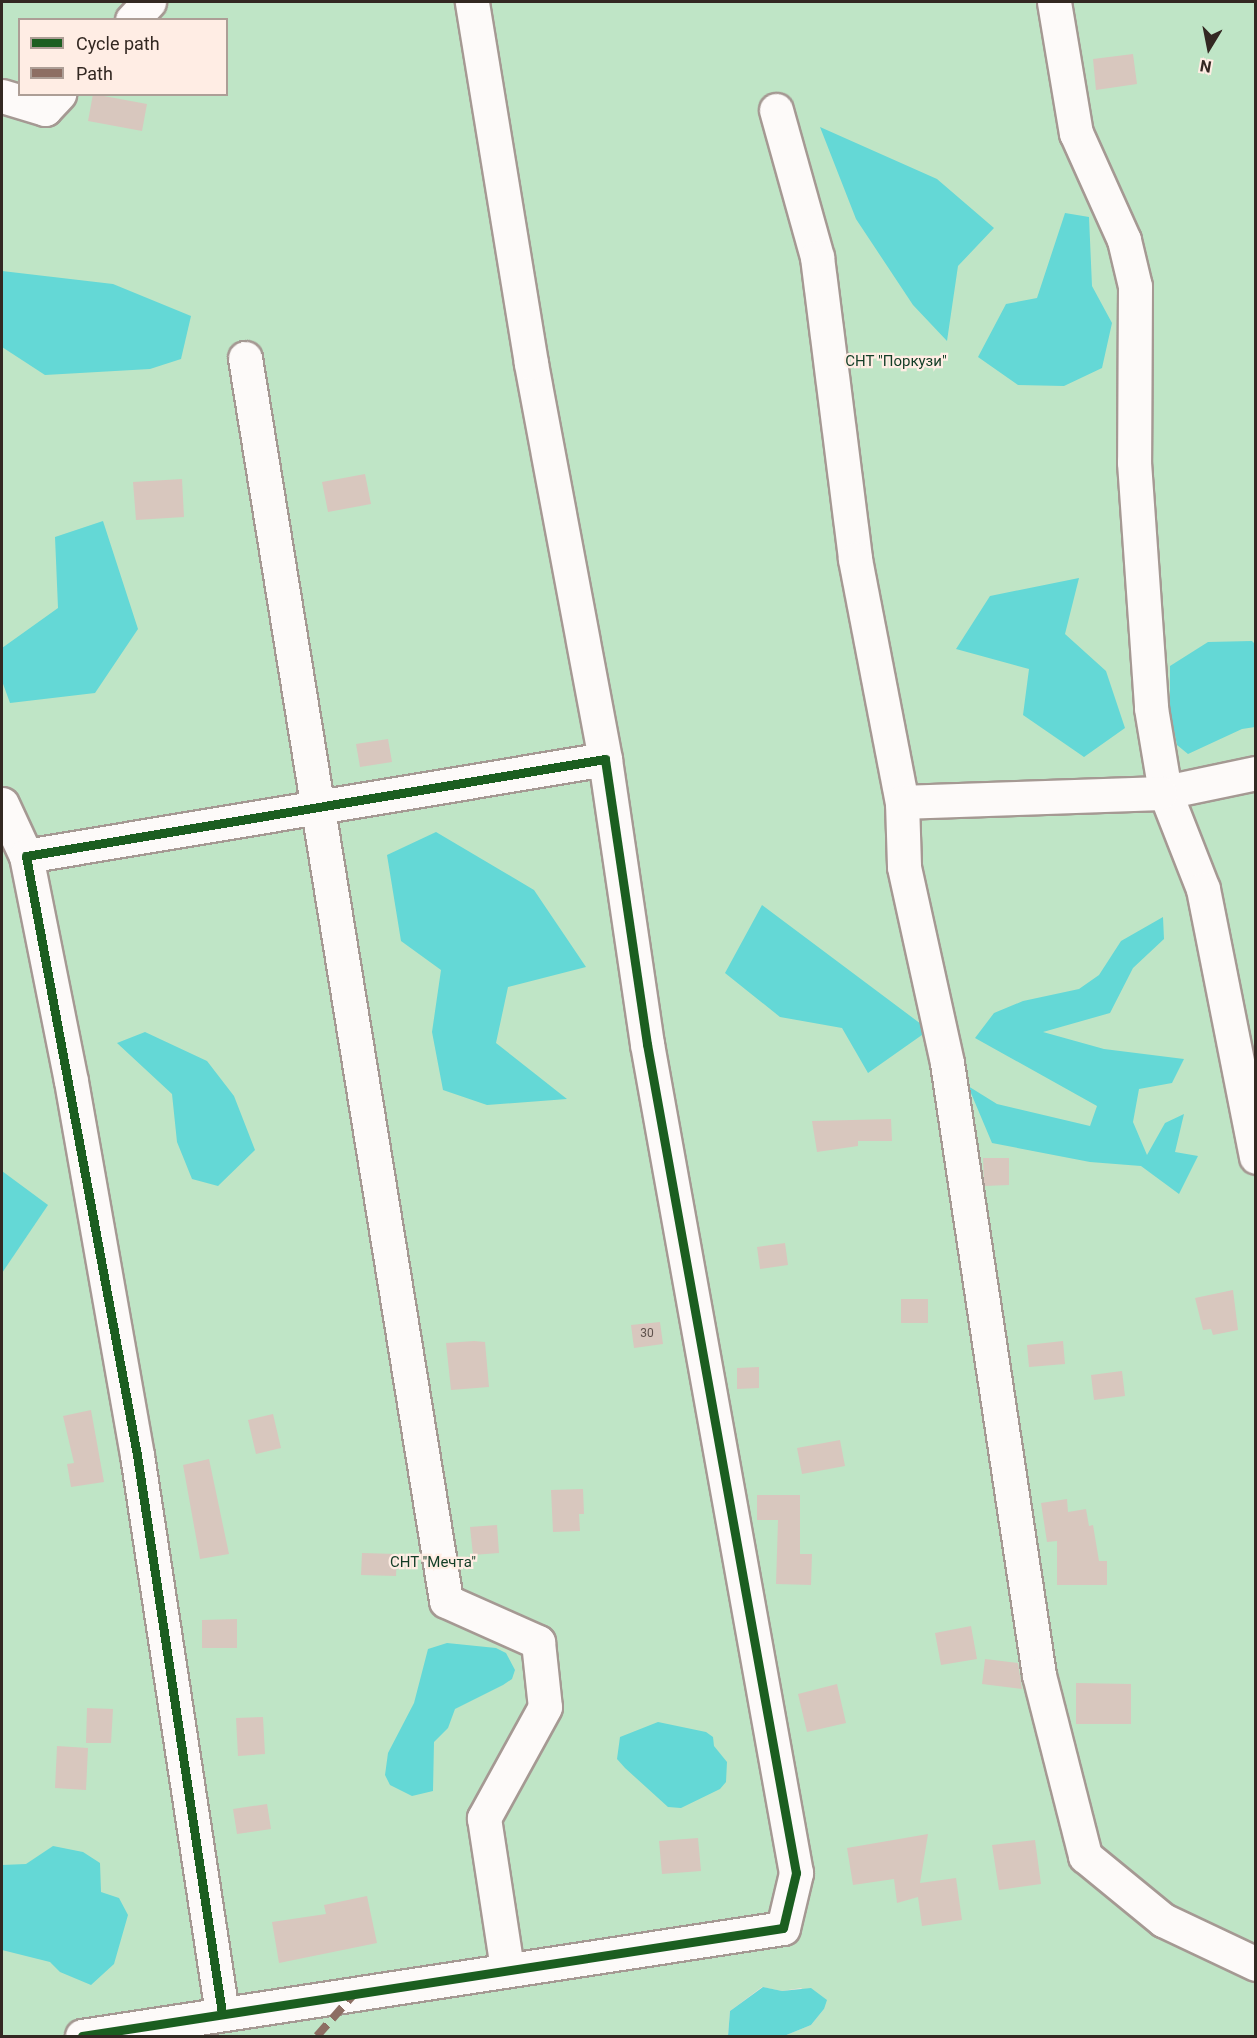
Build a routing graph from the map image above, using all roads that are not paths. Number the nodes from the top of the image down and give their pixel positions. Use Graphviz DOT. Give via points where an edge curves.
graph roads {
  1 [pos="149,2"];
  2 [pos="472,2"];
  3 [pos="1054,2"];
  4 [pos="134,18"];
  5 [pos="2,96"];
  6 [pos="57,96"];
  7 [pos="776,110"];
  8 [pos="245,358"];
  9 [pos="605,759"];
  10 [pos="1256,773"];
  11 [pos="1165,792"];
  12 [pos="902,802"];
  13 [pos="2,804"];
  14 [pos="321,809"];
  15 [pos="26,856"];
  16 [pos="1256,1157"];
  17 [pos="1256,1964"];
  18 [pos="507,1969"];
  19 [pos="222,2013"];
  20 [pos="82,2037"];
  1 -- 4 [label="street"];
  2 -- 9 [label="street" via="531,363"];
  3 -- 11 [label="street" via="1076,133 1124,240 1135,286 1135,485 1151,708"];
  5 -- 6 [label="street" via="45,109"];
  7 -- 12 [label="street" via="817,257 855,559"];
  8 -- 14 [label="street"];
  9 -- 14 [label="street"];
  9 -- 18 [label="street" via="647,1044 796,1874 783,1928"];
  10 -- 11 [label="street"];
  11 -- 12 [label="street"];
  11 -- 16 [label="street" via="1203,889"];
  12 -- 17 [label="street" via="904,867 946,1063 1039,1675 1084,1856 1163,1920"];
  13 -- 15 [label="street"];
  14 -- 15 [label="street"];
  14 -- 18 [label="street" via="446,1601 538,1642 545,1707 484,1818"];
  15 -- 19 [label="street" via="137,1455"];
  18 -- 19 [label="street"];
  19 -- 20 [label="street"];
}
